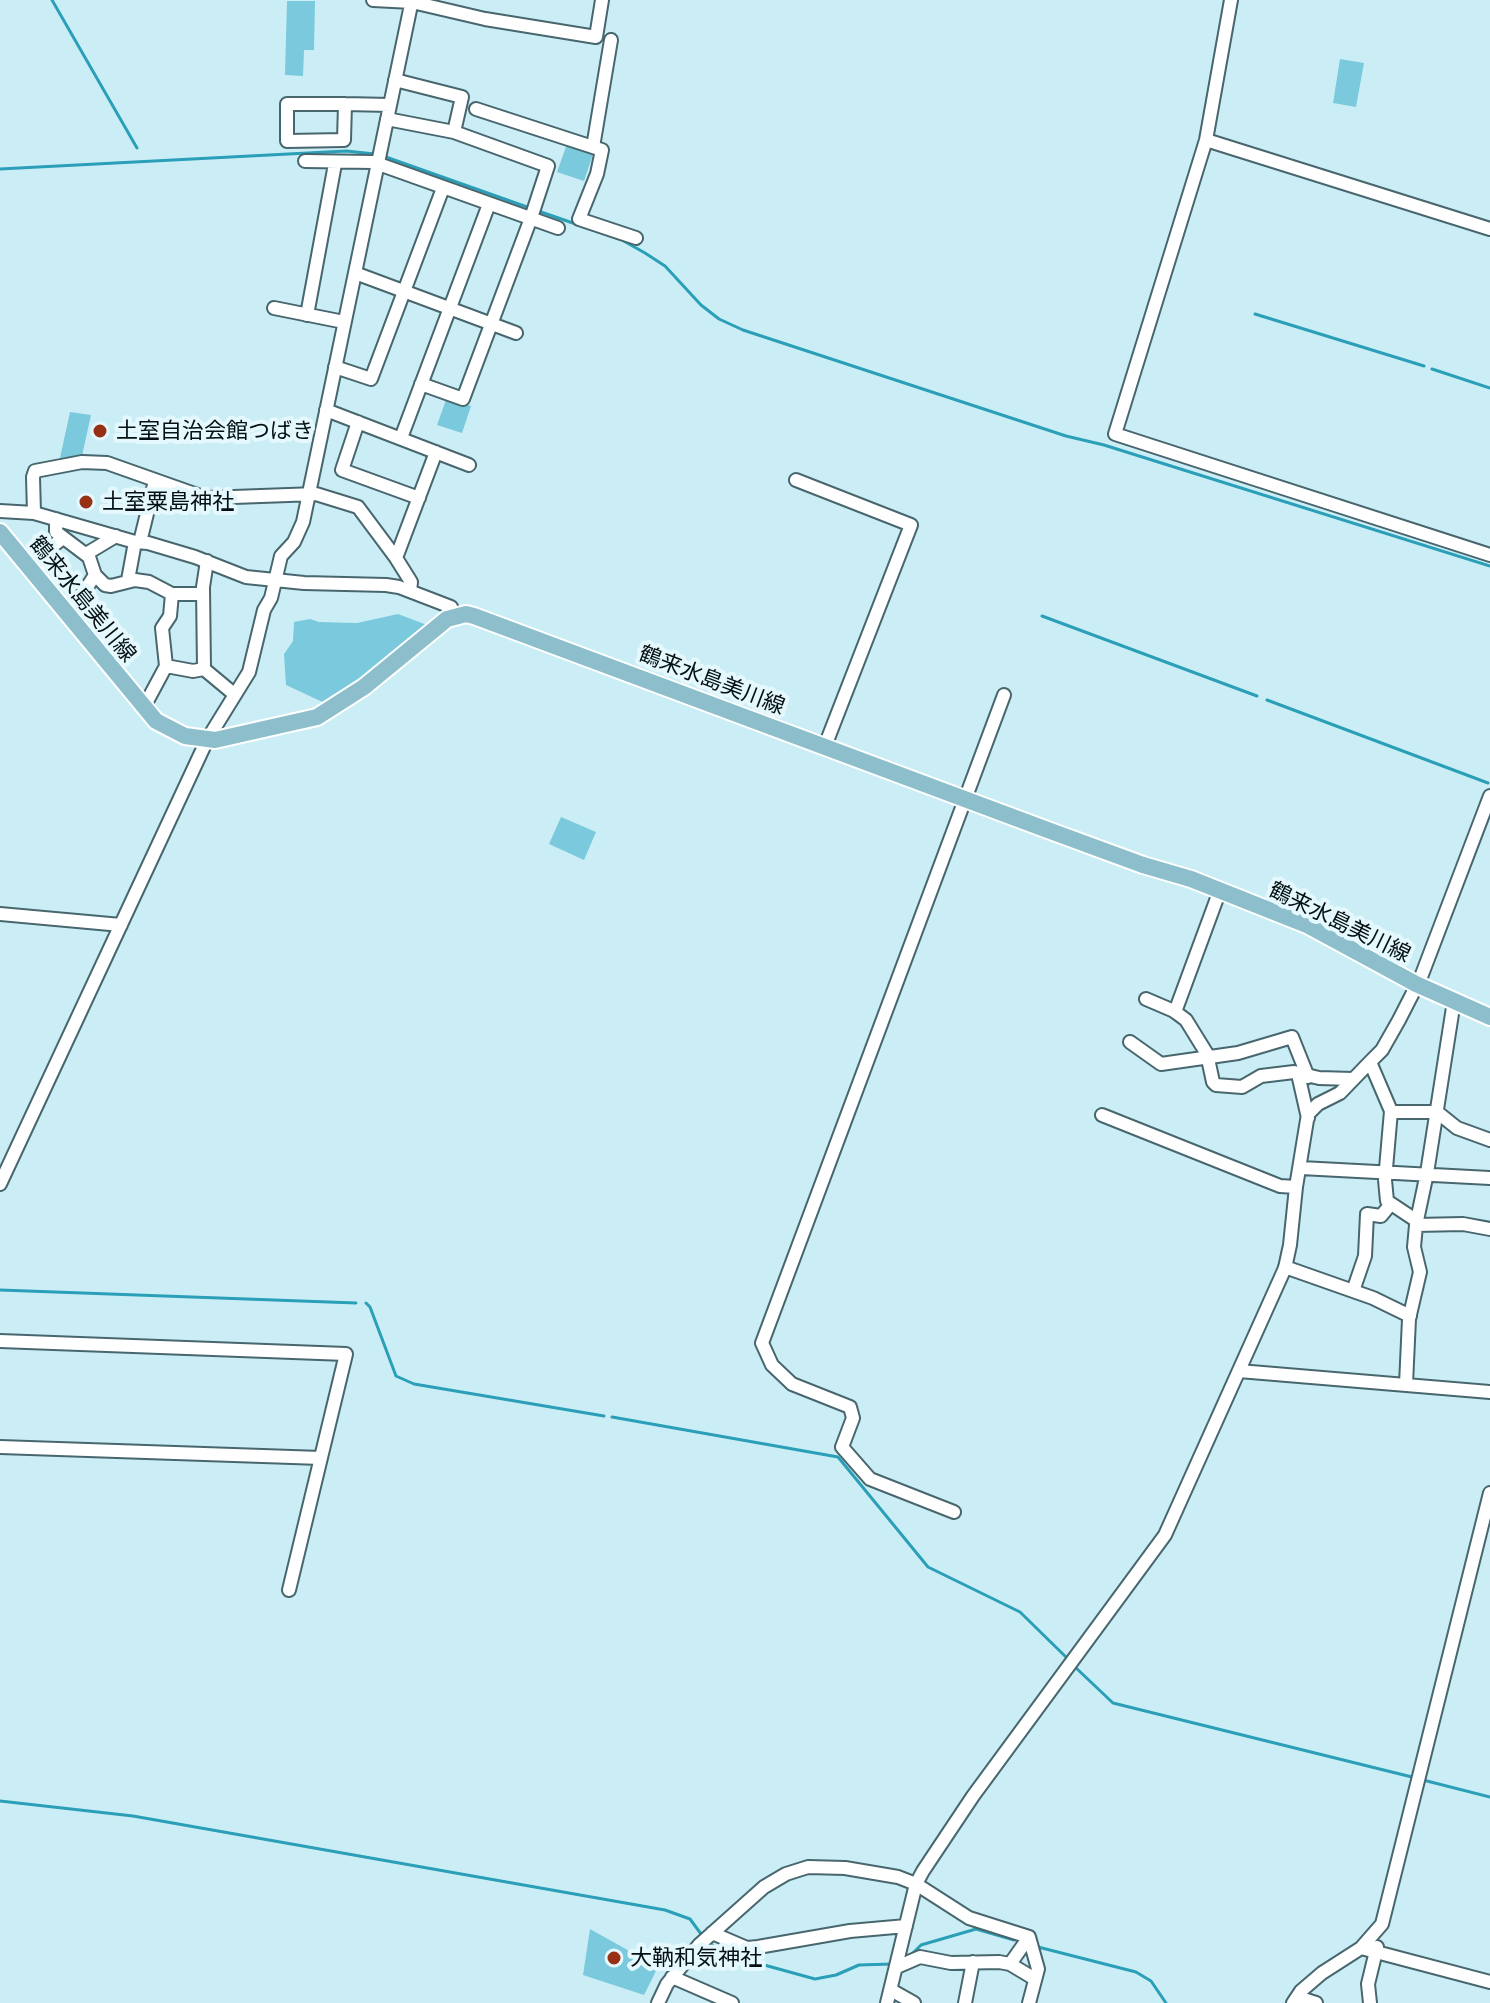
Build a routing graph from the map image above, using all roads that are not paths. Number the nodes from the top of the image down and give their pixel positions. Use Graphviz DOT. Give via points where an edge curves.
graph roads {
  1 [pos="373,0"];
  2 [pos="602,0"];
  3 [pos="1231,0"];
  4 [pos="412,1"];
  5 [pos="611,40"];
  6 [pos="395,80"];
  7 [pos="345,104"];
  8 [pos="390,105"];
  9 [pos="476,109"];
  10 [pos="387,119"];
  11 [pos="454,132"];
  12 [pos="1206,140"];
  13 [pos="593,147"];
  14 [pos="379,157"];
  15 [pos="305,161"];
  16 [pos="335,164"];
  17 [pos="443,188"];
  18 [pos="489,204"];
  19 [pos="531,218"];
  20 [pos="558,228"];
  21 [pos="1490,229"];
  22 [pos="636,238"];
  23 [pos="355,273"];
  24 [pos="405,290"];
  25 [pos="450,307"];
  26 [pos="274,308"];
  27 [pos="307,315"];
  28 [pos="344,322"];
  29 [pos="491,324"];
  30 [pos="516,333"];
  31 [pos="335,367"];
  32 [pos="421,384"];
  33 [pos="326,410"];
  34 [pos="358,422"];
  35 [pos="401,438"];
  36 [pos="436,452"];
  37 [pos="469,465"];
  38 [pos="796,480"];
  39 [pos="155,481"];
  40 [pos="309,494"];
  41 [pos="419,498"];
  42 [pos="0,511"];
  43 [pos="34,513"];
  44 [pos="56,519"];
  45 [pos="73,523"];
  46 [pos="0,532"];
  47 [pos="116,536"];
  48 [pos="65,540"];
  49 [pos="138,542"];
  50 [pos="86,554"];
  51 [pos="1490,555"];
  52 [pos="396,558"];
  53 [pos="207,561"];
  54 [pos="95,575"];
  55 [pos="37,576"];
  56 [pos="128,580"];
  57 [pos="274,580"];
  58 [pos="410,591"];
  59 [pos="172,594"];
  60 [pos="203,594"];
  61 [pos="69,615"];
  62 [pos="455,616"];
  63 [pos="166,666"];
  64 [pos="204,669"];
  65 [pos="234,694"];
  66 [pos="1004,695"];
  67 [pos="144,707"];
  68 [pos="207,740"];
  69 [pos="825,746"];
  70 [pos="1490,796"];
  71 [pos="964,798"];
  72 [pos="1220,890"];
  73 [pos="0,914"];
  74 [pos="121,925"];
  75 [pos="1416,984"];
  76 [pos="1146,999"];
  77 [pos="1454,1001"];
  78 [pos="1175,1012"];
  79 [pos="1490,1017"];
  80 [pos="1130,1042"];
  81 [pos="1208,1059"];
  82 [pos="1370,1062"];
  83 [pos="1303,1075"];
  84 [pos="1353,1079"];
  85 [pos="1391,1112"];
  86 [pos="1437,1112"];
  87 [pos="1102,1115"];
  88 [pos="1308,1118"];
  89 [pos="1489,1137"];
  90 [pos="1301,1168"];
  91 [pos="1387,1172"];
  92 [pos="1427,1173"];
  93 [pos="1490,1178"];
  94 [pos="0,1184"];
  95 [pos="1296,1187"];
  96 [pos="1390,1205"];
  97 [pos="1417,1223"];
  98 [pos="1490,1229"];
  99 [pos="1285,1267"];
  100 [pos="1353,1291"];
  101 [pos="1410,1316"];
  102 [pos="0,1341"];
  103 [pos="1239,1371"];
  104 [pos="1406,1384"];
  105 [pos="1490,1392"];
  106 [pos="0,1447"];
  107 [pos="321,1458"];
  108 [pos="1490,1498"];
  109 [pos="954,1512"];
  110 [pos="289,1590"];
  111 [pos="916,1884"];
  112 [pos="1382,1924"];
  113 [pos="906,1926"];
  114 [pos="712,1933"];
  115 [pos="1029,1937"];
  116 [pos="1361,1948"];
  117 [pos="1376,1952"];
  118 [pos="898,1961"];
  119 [pos="973,1962"];
  120 [pos="1010,1964"];
  121 [pos="672,1977"];
  122 [pos="1035,1979"];
  123 [pos="1490,1982"];
  124 [pos="889,1997"];
  125 [pos="712,1999"];
  126 [pos="1295,2000"];
  127 [pos="658,2003"];
  128 [pos="732,2003"];
  129 [pos="914,2003"];
  130 [pos="965,2003"];
  131 [pos="1029,2003"];
  132 [pos="1316,2003"];
  133 [pos="1370,2003"];
  1 -- 4 [label="street"];
  2 -- 4 [label="street" via="596,37"];
  3 -- 12 [label="street"];
  4 -- 6 [label="street"];
  5 -- 13 [label="street"];
  6 -- 8 [label="street"];
  6 -- 11 [label="street" via="462,97"];
  7 -- 7 [label="street" via="287,104 287,141 344,140"];
  7 -- 8 [label="street"];
  8 -- 10 [label="street"];
  9 -- 13 [label="street"];
  10 -- 11 [label="street"];
  10 -- 14 [label="street"];
  11 -- 19 [label="street" via="548,166"];
  12 -- 21 [label="street"];
  12 -- 51 [label="street" via="1115,434"];
  13 -- 22 [label="street" via="602,150 579,219"];
  14 -- 16 [label="street"];
  14 -- 17 [label="street"];
  14 -- 23 [label="street"];
  15 -- 16 [label="street"];
  16 -- 27 [label="street"];
  17 -- 18 [label="street"];
  17 -- 24 [label="street"];
  18 -- 19 [label="street"];
  18 -- 25 [label="street"];
  19 -- 20 [label="street"];
  19 -- 29 [label="street"];
  23 -- 24 [label="street"];
  23 -- 28 [label="street"];
  24 -- 25 [label="street"];
  24 -- 31 [label="street" via="371,379"];
  25 -- 29 [label="street"];
  25 -- 32 [label="street"];
  26 -- 27 [label="street"];
  27 -- 28 [label="street"];
  28 -- 31 [label="street"];
  29 -- 30 [label="street"];
  29 -- 32 [label="street" via="463,399"];
  31 -- 33 [label="street"];
  32 -- 35 [label="street"];
  33 -- 34 [label="street"];
  33 -- 40 [label="street"];
  34 -- 35 [label="street"];
  34 -- 41 [label="street" via="342,470"];
  35 -- 36 [label="street"];
  36 -- 37 [label="street"];
  36 -- 41 [label="street"];
  38 -- 69 [label="street" via="911,525"];
  39 -- 40 [label="street" via="206,498"];
  39 -- 43 [label="street" via="107,463 39,468 33,477"];
  39 -- 49 [label="street"];
  40 -- 52 [label="street" via="358,507"];
  40 -- 57 [label="street" via="303,522 281,556"];
  41 -- 52 [label="street"];
  42 -- 43 [label="street"];
  43 -- 44 [label="street"];
  44 -- 45 [label="street"];
  44 -- 48 [label="street" via="56,532"];
  45 -- 47 [label="street"];
  45 -- 48 [label="street"];
  46 -- 55 [label="main road, 鶴来水島美川線"];
  47 -- 49 [label="street"];
  47 -- 50 [label="street"];
  48 -- 50 [label="street"];
  48 -- 55 [label="street" via="54,545"];
  49 -- 53 [label="street"];
  49 -- 56 [label="street"];
  50 -- 54 [label="street"];
  52 -- 58 [label="street" via="411,582"];
  53 -- 57 [label="street" via="246,577"];
  53 -- 60 [label="street"];
  54 -- 56 [label="street" via="111,586"];
  54 -- 61 [label="street"];
  55 -- 61 [label="main road, 鶴来水島美川線"];
  56 -- 59 [label="street" via="149,582"];
  57 -- 58 [label="street" via="386,585"];
  57 -- 65 [label="street" via="249,672"];
  58 -- 62 [label="street" via="451,607"];
  59 -- 60 [label="street"];
  59 -- 63 [label="street" via="170,616 162,628"];
  60 -- 64 [label="street"];
  61 -- 67 [label="main road, 鶴来水島美川線"];
  62 -- 68 [label="main road, 鶴来水島美川線" via="317,717"];
  62 -- 69 [label="main road, 鶴来水島美川線" via="494,623"];
  63 -- 64 [label="street"];
  63 -- 67 [label="street"];
  64 -- 65 [label="street"];
  65 -- 68 [label="street"];
  66 -- 71 [label="street"];
  67 -- 68 [label="main road, 鶴来水島美川線" via="170,729"];
  68 -- 74 [label="street"];
  69 -- 71 [label="main road, 鶴来水島美川線"];
  70 -- 75 [label="street"];
  71 -- 72 [label="main road, 鶴来水島美川線"];
  71 -- 109 [label="street" via="762,1343 772,1365 792,1384 850,1407 853,1418 842,1447 870,1479"];
  72 -- 75 [label="main road, 鶴来水島美川線" via="1307,925"];
  72 -- 78 [label="street"];
  73 -- 74 [label="street"];
  74 -- 94 [label="street"];
  75 -- 77 [label="main road, 鶴来水島美川線"];
  75 -- 82 [label="street" via="1388,1040"];
  76 -- 78 [label="street"];
  77 -- 79 [label="main road, 鶴来水島美川線"];
  77 -- 86 [label="street"];
  78 -- 81 [label="street" via="1186,1020"];
  80 -- 81 [label="street" via="1161,1064"];
  81 -- 83 [label="street" via="1213,1082 1228,1088 1261,1076"];
  81 -- 83 [label="street" via="1292,1037"];
  82 -- 84 [label="street"];
  82 -- 85 [label="street"];
  83 -- 84 [label="street"];
  83 -- 88 [label="street"];
  84 -- 88 [label="street" via="1318,1104"];
  85 -- 86 [label="street"];
  85 -- 91 [label="street"];
  86 -- 89 [label="street" via="1457,1128"];
  86 -- 92 [label="street"];
  87 -- 95 [label="street" via="1280,1186"];
  88 -- 90 [label="street"];
  90 -- 91 [label="street"];
  90 -- 95 [label="street"];
  91 -- 92 [label="street"];
  91 -- 96 [label="street"];
  92 -- 93 [label="street"];
  92 -- 97 [label="street"];
  95 -- 99 [label="street"];
  96 -- 97 [label="street"];
  96 -- 100 [label="street" via="1381,1216 1367,1214 1365,1256"];
  97 -- 98 [label="street"];
  97 -- 101 [label="street" via="1414,1247 1420,1272"];
  99 -- 100 [label="street"];
  99 -- 103 [label="street"];
  100 -- 101 [label="street"];
  101 -- 104 [label="street"];
  102 -- 107 [label="street" via="346,1354"];
  103 -- 104 [label="street"];
  103 -- 111 [label="street" via="1165,1535 973,1796"];
  104 -- 105 [label="street"];
  106 -- 107 [label="street"];
  107 -- 110 [label="street"];
  108 -- 112 [label="street"];
  111 -- 113 [label="street"];
  111 -- 114 [label="street" via="845,1868 808,1867 764,1887"];
  111 -- 115 [label="street" via="969,1918"];
  112 -- 116 [label="street"];
  112 -- 117 [label="street"];
  113 -- 114 [label="street" via="747,1948"];
  113 -- 118 [label="street"];
  114 -- 121 [label="street"];
  115 -- 120 [label="street"];
  115 -- 122 [label="street" via="1038,1969"];
  116 -- 117 [label="street"];
  116 -- 126 [label="street" via="1322,1973"];
  117 -- 123 [label="street"];
  117 -- 133 [label="street" via="1368,1984"];
  118 -- 119 [label="street" via="920,1957"];
  118 -- 124 [label="street"];
  119 -- 120 [label="street"];
  119 -- 130 [label="street"];
  120 -- 122 [label="street"];
  121 -- 125 [label="street"];
  121 -- 127 [label="street"];
  122 -- 131 [label="street"];
  124 -- 129 [label="street"];
  125 -- 128 [label="street"];
  126 -- 132 [label="street"];
}
